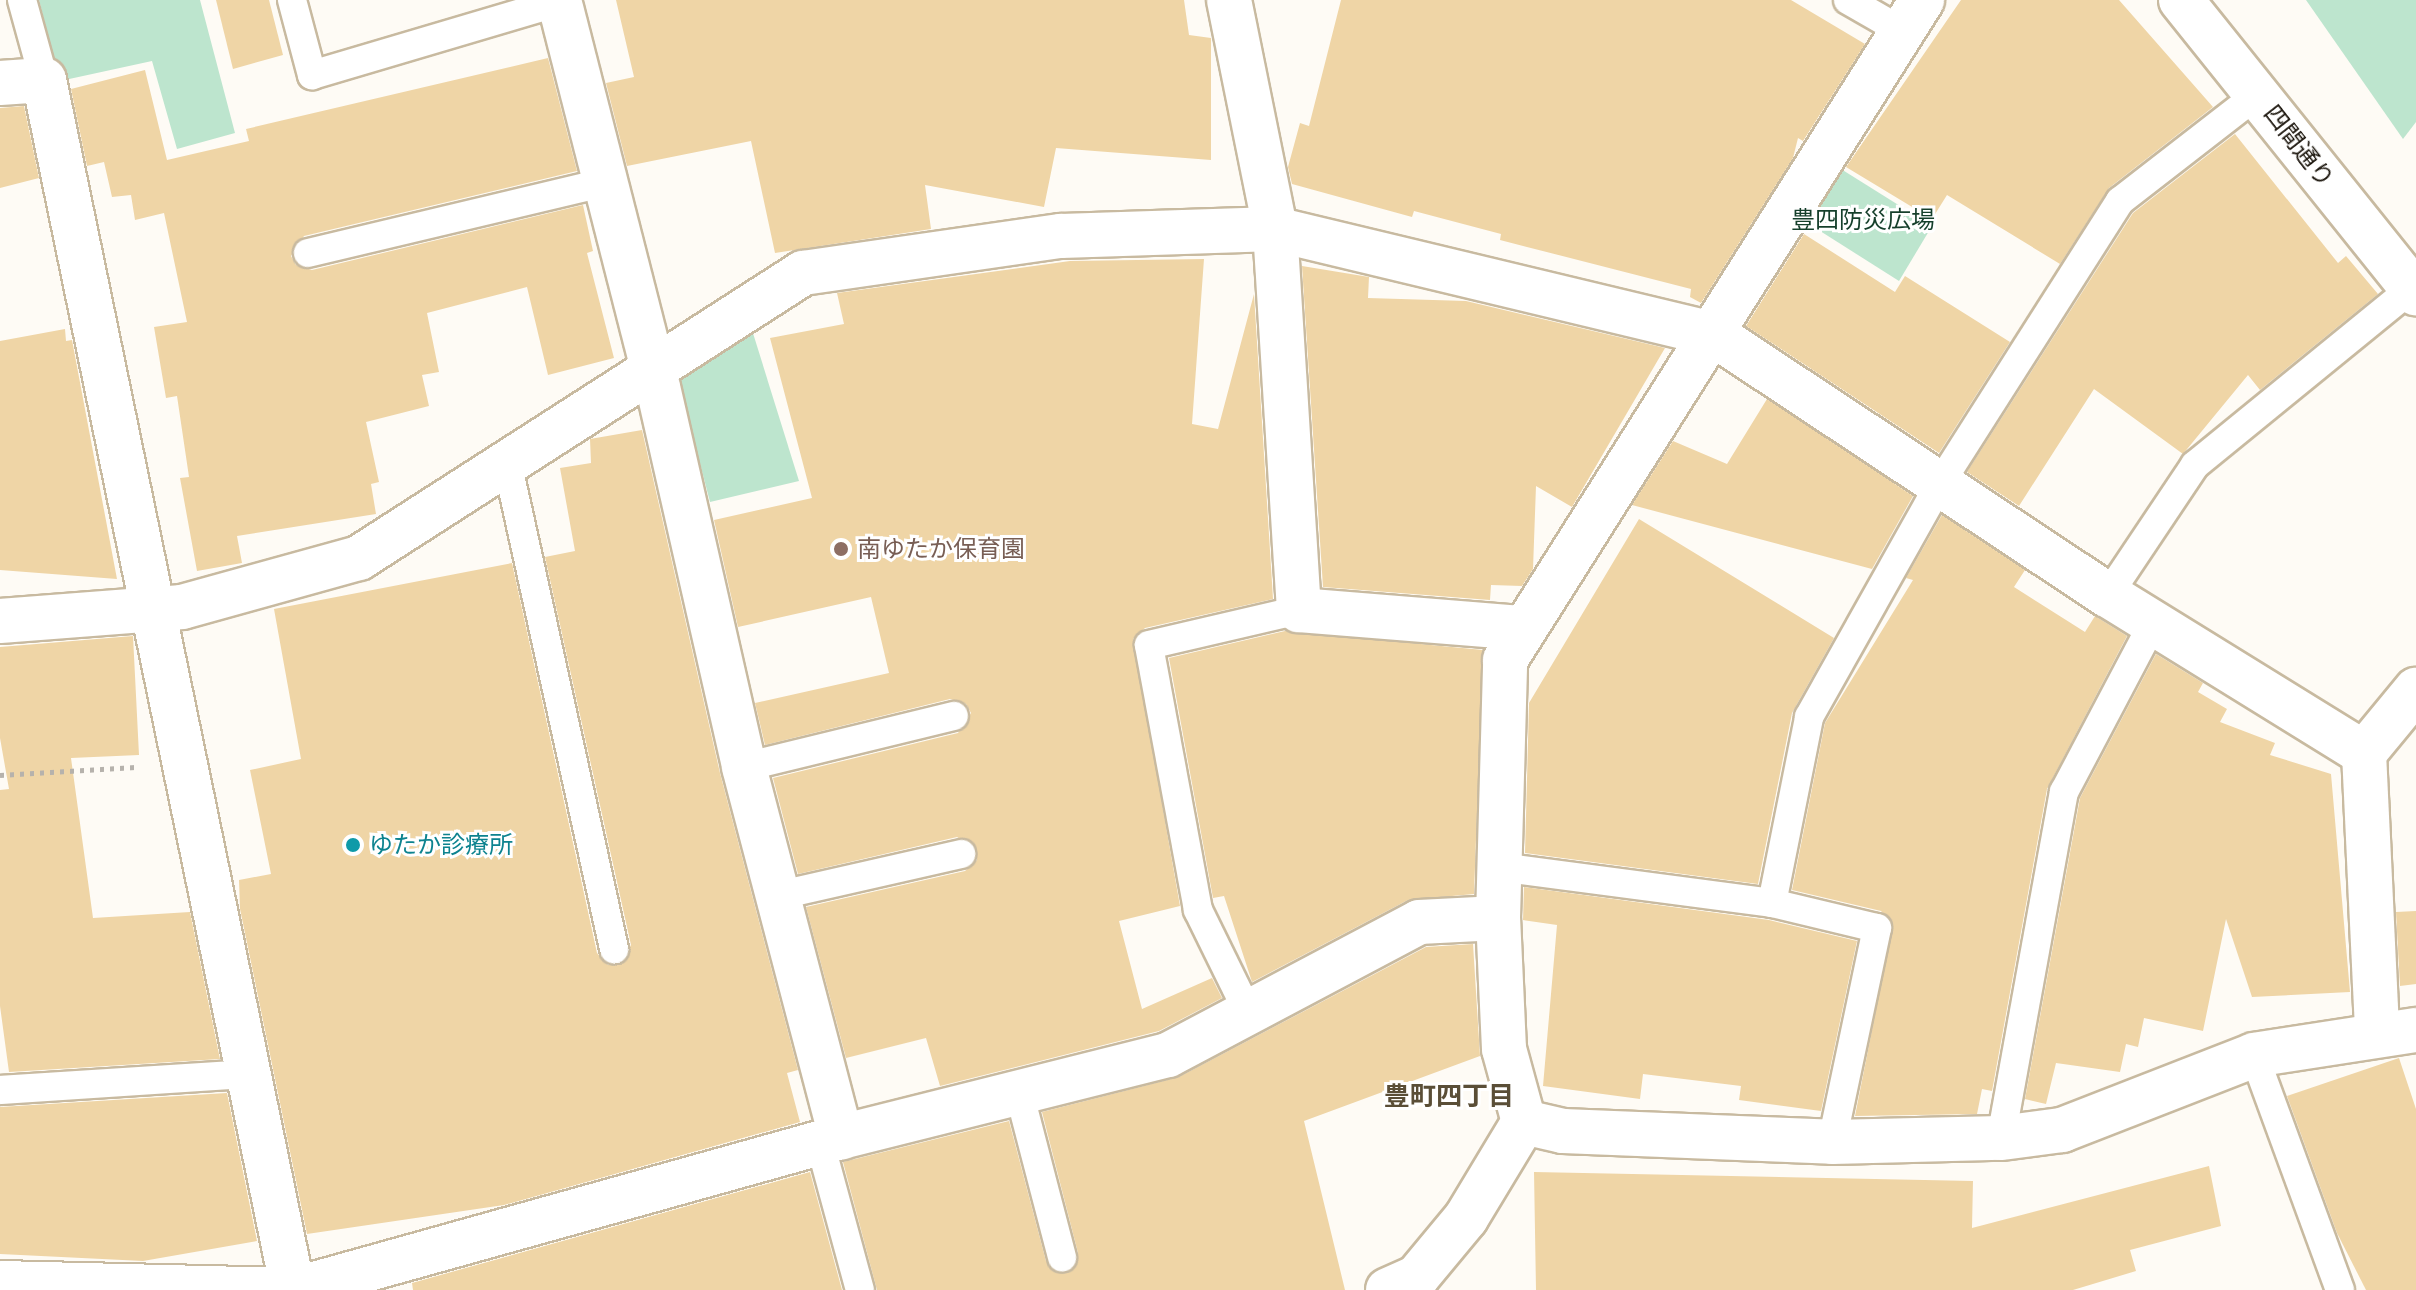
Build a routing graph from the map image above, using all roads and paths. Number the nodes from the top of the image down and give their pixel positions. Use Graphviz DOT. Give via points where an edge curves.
graph roads {
  1 [pos="22,0"];
  2 [pos="292,0"];
  3 [pos="1229,0"];
  4 [pos="1848,0"];
  5 [pos="2181,0"];
  6 [pos="559,1"];
  7 [pos="1912,15"];
  8 [pos="44,80"];
  9 [pos="0,83"];
  10 [pos="2258,94"];
  11 [pos="602,183"];
  12 [pos="1275,229"];
  13 [pos="308,253"];
  14 [pos="2414,291"];
  15 [pos="1713,334"];
  16 [pos="651,366"];
  17 [pos="507,462"];
  18 [pos="1941,482"];
  19 [pos="2108,595"];
  20 [pos="1299,610"];
  21 [pos="157,611"];
  22 [pos="0,621"];
  23 [pos="2153,623"];
  24 [pos="1523,628"];
  25 [pos="2416,690"];
  26 [pos="954,716"];
  27 [pos="2364,753"];
  28 [pos="185,764"];
  29 [pos="744,767"];
  30 [pos="0,775"];
  31 [pos="961,854"];
  32 [pos="1499,867"];
  33 [pos="776,896"];
  34 [pos="1772,903"];
  35 [pos="1498,918"];
  36 [pos="614,949"];
  37 [pos="1248,1012"];
  38 [pos="2397,1031"];
  39 [pos="2254,1055"];
  40 [pos="250,1074"];
  41 [pos="0,1090"];
  42 [pos="1019,1092"];
  43 [pos="1524,1122"];
  44 [pos="2001,1138"];
  45 [pos="830,1140"];
  46 [pos="1832,1142"];
  47 [pos="1062,1257"];
  48 [pos="1407,1279"];
  49 [pos="0,1283"];
  50 [pos="293,1290"];
  51 [pos="860,1290"];
  52 [pos="2340,1290"];
  1 -- 8 [label="lane"];
  2 -- 6 [label="lane" via="312,75"];
  3 -- 12 [label="street"];
  4 -- 7 [label="lane"];
  5 -- 10 [label="street, 四間通り"];
  6 -- 11 [label="street"];
  7 -- 15 [label="street"];
  8 -- 9 [label="street"];
  8 -- 21 [label="street"];
  10 -- 14 [label="street, 四間通り"];
  10 -- 18 [label="lane" via="2120,201"];
  11 -- 13 [label="lane"];
  11 -- 16 [label="street"];
  12 -- 15 [label="street"];
  12 -- 16 [label="street" via="1061,236 803,273"];
  12 -- 20 [label="street"];
  14 -- 19 [label="lane" via="2195,465"];
  15 -- 18 [label="street"];
  15 -- 24 [label="street"];
  16 -- 17 [label="street"];
  16 -- 29 [label="street"];
  17 -- 21 [label="street" via="359,558"];
  17 -- 36 [label="lane"];
  18 -- 19 [label="street"];
  18 -- 34 [label="lane" via="1809,717"];
  19 -- 23 [label="street"];
  20 -- 24 [label="street"];
  20 -- 37 [label="lane" via="1149,645 1198,910"];
  21 -- 22 [label="street"];
  21 -- 28 [label="street"];
  23 -- 27 [label="street"];
  23 -- 44 [label="lane" via="2064,792"];
  24 -- 32 [label="street" via="1505,660"];
  25 -- 27 [label="street"];
  26 -- 29 [label="lane"];
  27 -- 38 [label="street"];
  28 -- 30 [label="path"];
  28 -- 40 [label="street"];
  29 -- 33 [label="street"];
  31 -- 33 [label="lane"];
  32 -- 34 [label="lane"];
  32 -- 35 [label="street"];
  33 -- 45 [label="street"];
  34 -- 46 [label="lane" via="1877,928"];
  35 -- 37 [label="street" via="1419,922"];
  35 -- 43 [label="street" via="1504,1049"];
  37 -- 42 [label="street" via="1168,1055"];
  38 -- 39 [label="street"];
  39 -- 44 [label="street" via="2062,1130"];
  39 -- 52 [label="lane"];
  40 -- 41 [label="lane"];
  40 -- 50 [label="street"];
  42 -- 45 [label="street"];
  42 -- 47 [label="lane"];
  43 -- 46 [label="street" via="1563,1131"];
  43 -- 48 [label="street" via="1461,1214"];
  44 -- 46 [label="street"];
  45 -- 50 [label="street"];
  45 -- 51 [label="lane"];
  49 -- 50 [label="street"];
}
